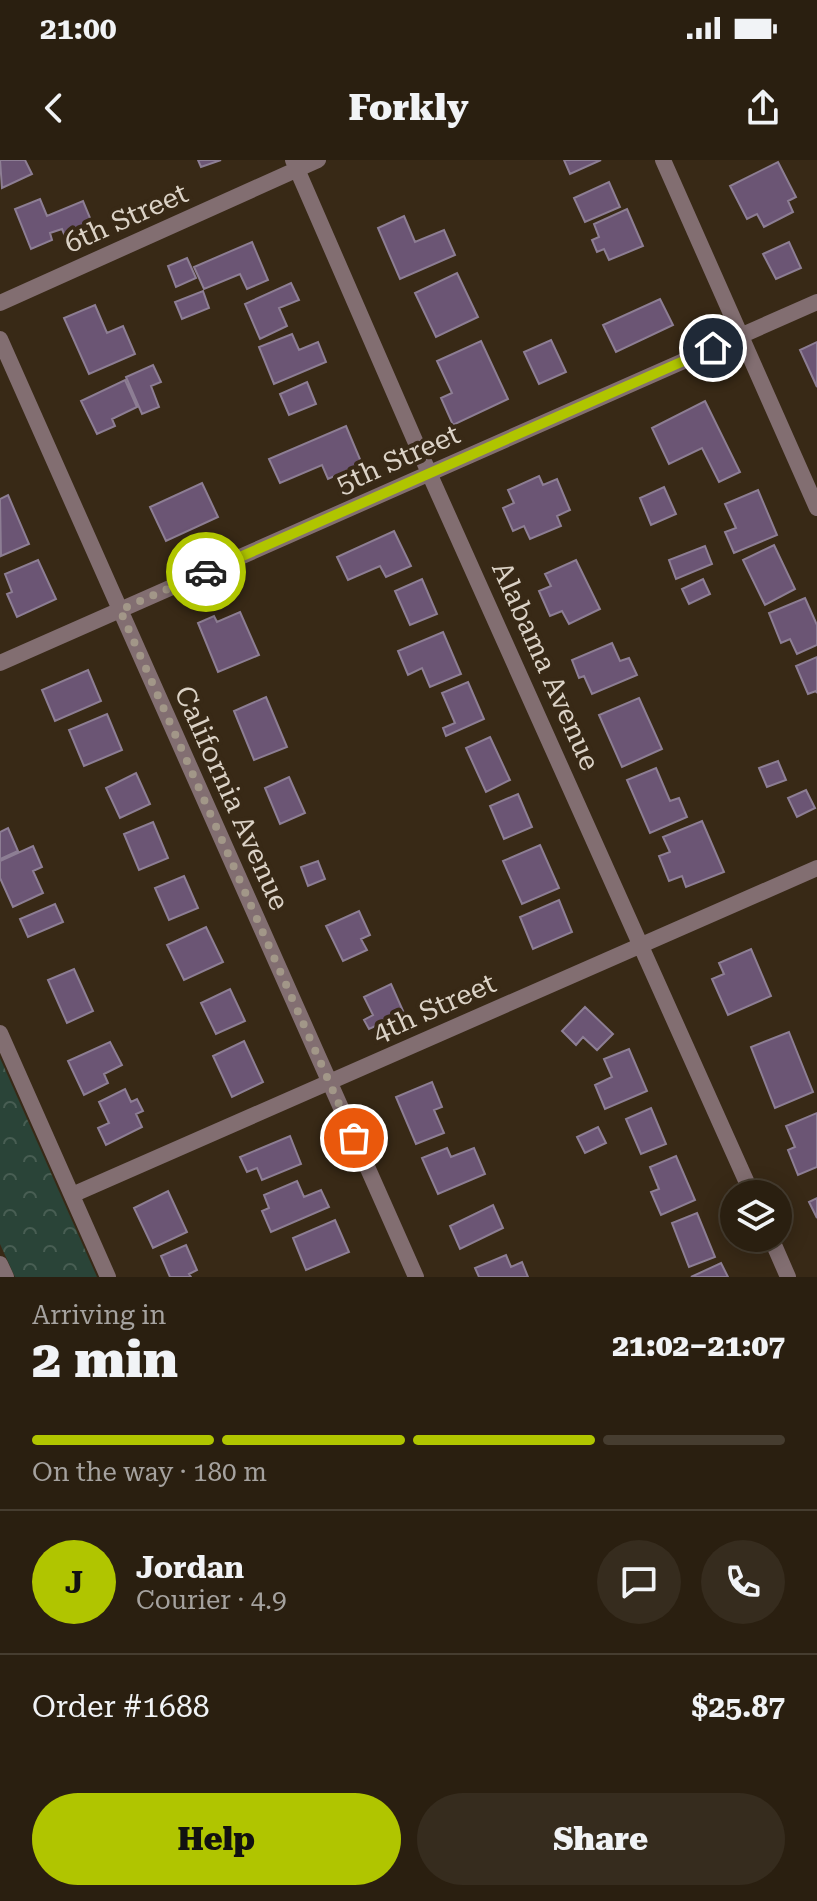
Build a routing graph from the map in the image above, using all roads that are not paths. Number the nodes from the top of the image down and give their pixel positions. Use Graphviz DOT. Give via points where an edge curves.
graph roads {
  1 [pos="318,160"];
  2 [pos="663,160"];
  3 [pos="295,165"];
  4 [pos="817,302"];
  5 [pos="0,303"];
  6 [pos="741,336"];
  7 [pos="0,339"];
  8 [pos="429,473"];
  9 [pos="817,508"];
  10 [pos="120,610"];
  11 [pos="0,663"];
  12 [pos="817,868"];
  13 [pos="642,946"];
  14 [pos="0,1033"];
  15 [pos="330,1082"];
  16 [pos="746,1180"];
  17 [pos="72,1195"];
  18 [pos="777,1252"];
  19 [pos="0,1264"];
  20 [pos="6,1277"];
  21 [pos="108,1277"];
  22 [pos="416,1277"];
  23 [pos="788,1277"];
  1 -- 3 [label="street, 6th Street"];
  2 -- 6 [label="street"];
  3 -- 5 [label="street, 6th Street"];
  3 -- 8 [label="street, Alabama Avenue"];
  4 -- 6 [label="street, 5th Street"];
  6 -- 8 [label="street, 5th Street"];
  6 -- 9 [label="street"];
  7 -- 10 [label="street, California Avenue"];
  8 -- 10 [label="street, 5th Street"];
  8 -- 13 [label="street, Alabama Avenue"];
  10 -- 11 [label="street, 5th Street"];
  10 -- 15 [label="street, California Avenue"];
  12 -- 13 [label="street, 4th Street"];
  13 -- 15 [label="street, 4th Street"];
  13 -- 16 [label="street, Alabama Avenue"];
  14 -- 17 [label="street"];
  15 -- 17 [label="street, 4th Street"];
  15 -- 22 [label="street, California Avenue"];
  17 -- 21 [label="street"];
  18 -- 23 [label="street"];
  19 -- 20 [label="street"];
}
